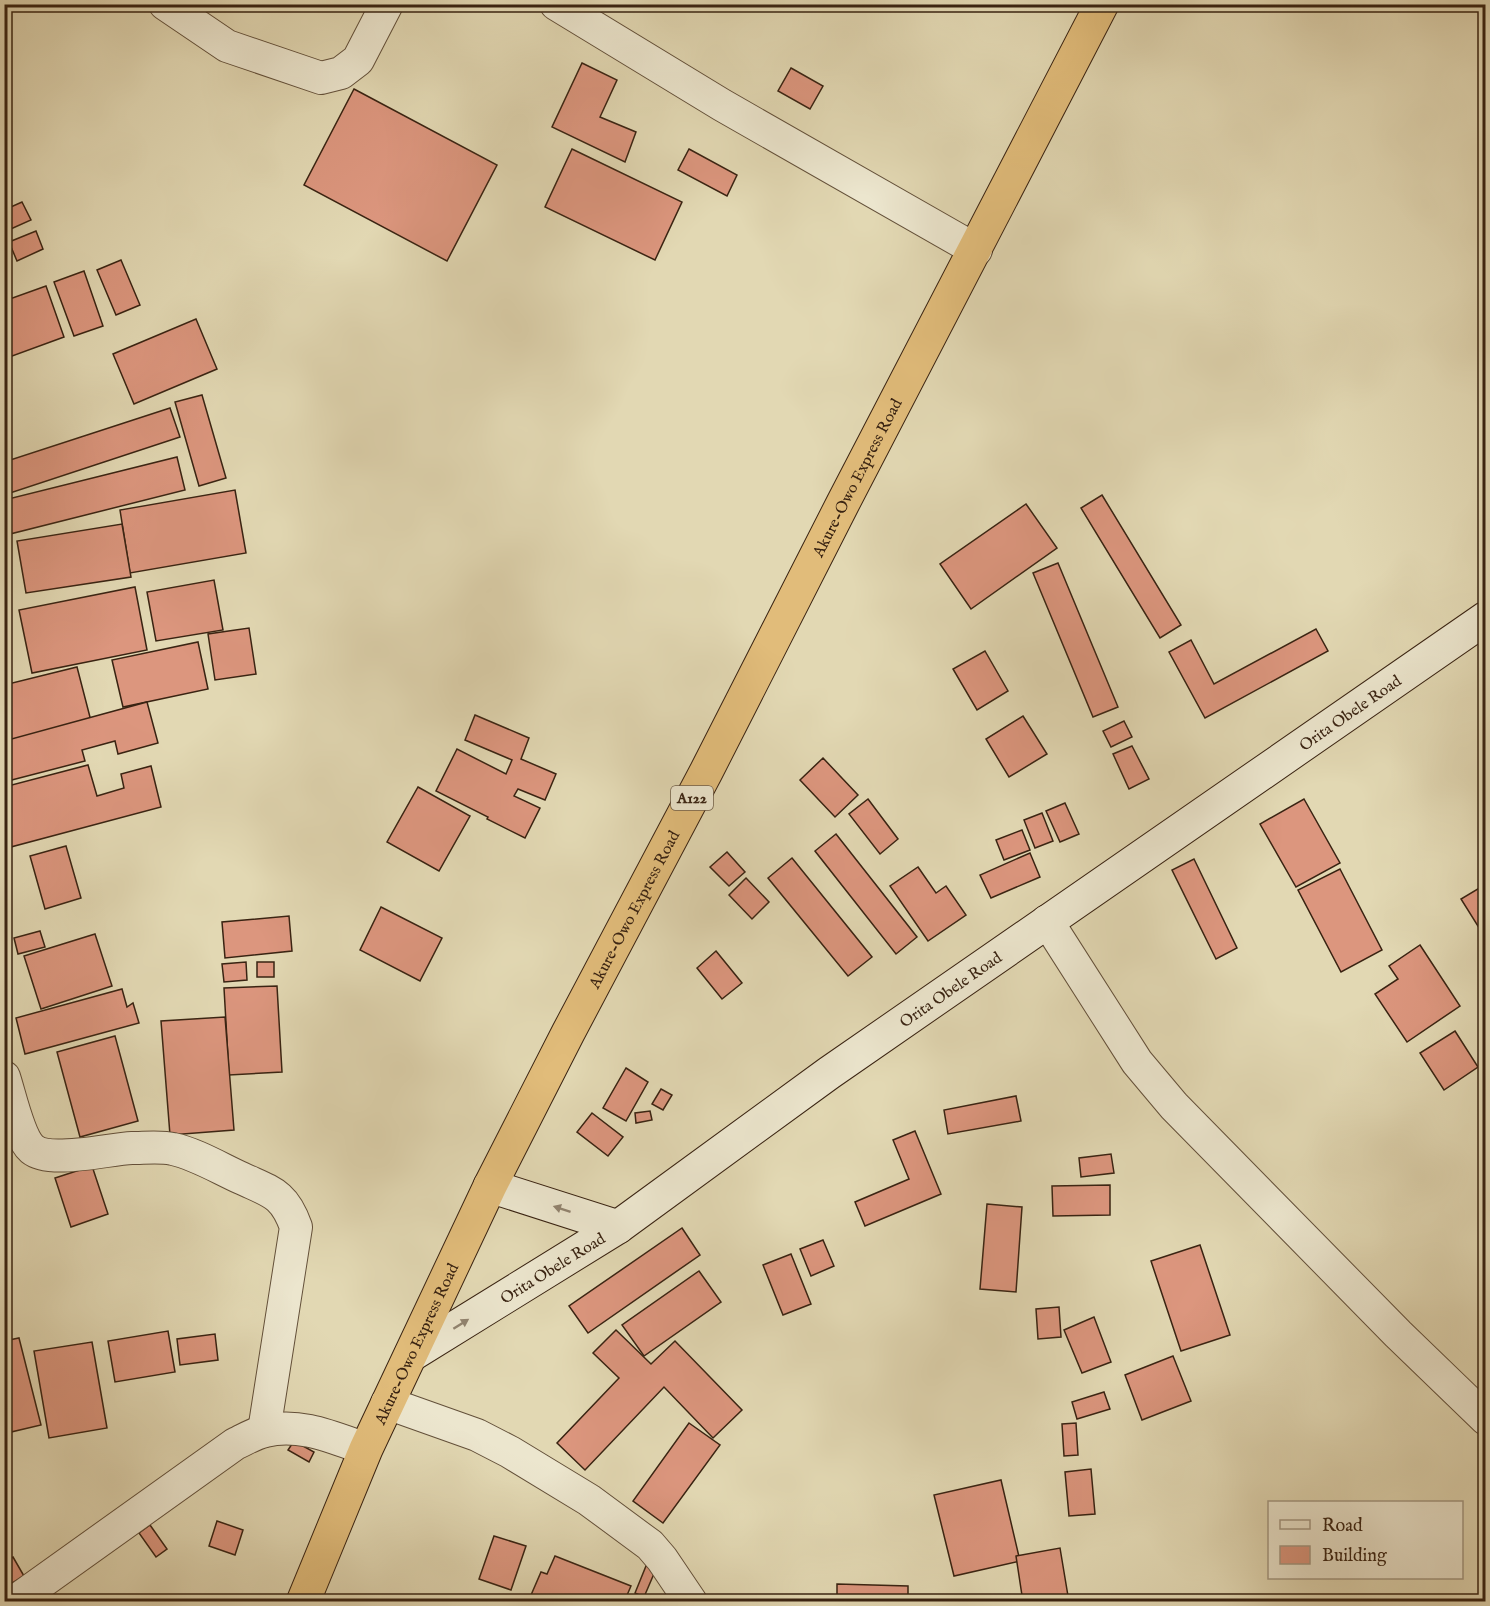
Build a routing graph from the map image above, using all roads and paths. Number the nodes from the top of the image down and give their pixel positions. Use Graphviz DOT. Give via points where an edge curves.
graph roads {
  1 [pos="165,4"];
  2 [pos="387,4"];
  3 [pos="556,4"];
  4 [pos="1102,4"];
  5 [pos="976,249"];
  6 [pos="1485,618"];
  7 [pos="1047,921"];
  8 [pos="4,1077"];
  9 [pos="490,1186"];
  10 [pos="618,1227"];
  11 [pos="411,1355"];
  12 [pos="387,1404"];
  13 [pos="1485,1419"];
  14 [pos="264,1431"];
  15 [pos="366,1449"];
  16 [pos="14,1602"];
  17 [pos="303,1602"];
  18 [pos="691,1602"];
  1 -- 2 [label="street" via="227,46 321,78 341,73 358,60"];
  3 -- 5 [label="street" via="722,105"];
  4 -- 5 [label="highway, Akure-Owo Express Road / A122"];
  5 -- 9 [label="highway, Akure-Owo Express Road / A122"];
  6 -- 7 [label="main road, Orita Obele Road"];
  7 -- 10 [label="main road, Orita Obele Road"];
  7 -- 13 [label="street" via="1137,1062 1174,1106"];
  8 -- 14 [label="street" via="23,1135 31,1149 43,1155 172,1148 267,1190 290,1208 296,1227"];
  10 -- 9 [label="main road, one-way"];
  9 -- 11 [label="highway, Akure-Owo Express Road / A122"];
  11 -- 10 [label="main road, Orita Obele Road, one-way"];
  11 -- 12 [label="highway, Akure-Owo Express Road / A122"];
  12 -- 15 [label="highway, Akure-Owo Express Road / A122"];
  12 -- 18 [label="street" via="477,1435 589,1500 650,1545"];
  14 -- 15 [label="street" via="307,1430"];
  14 -- 16 [label="street" via="235,1444"];
  15 -- 17 [label="highway, Akure-Owo Express Road / A122"];
}
